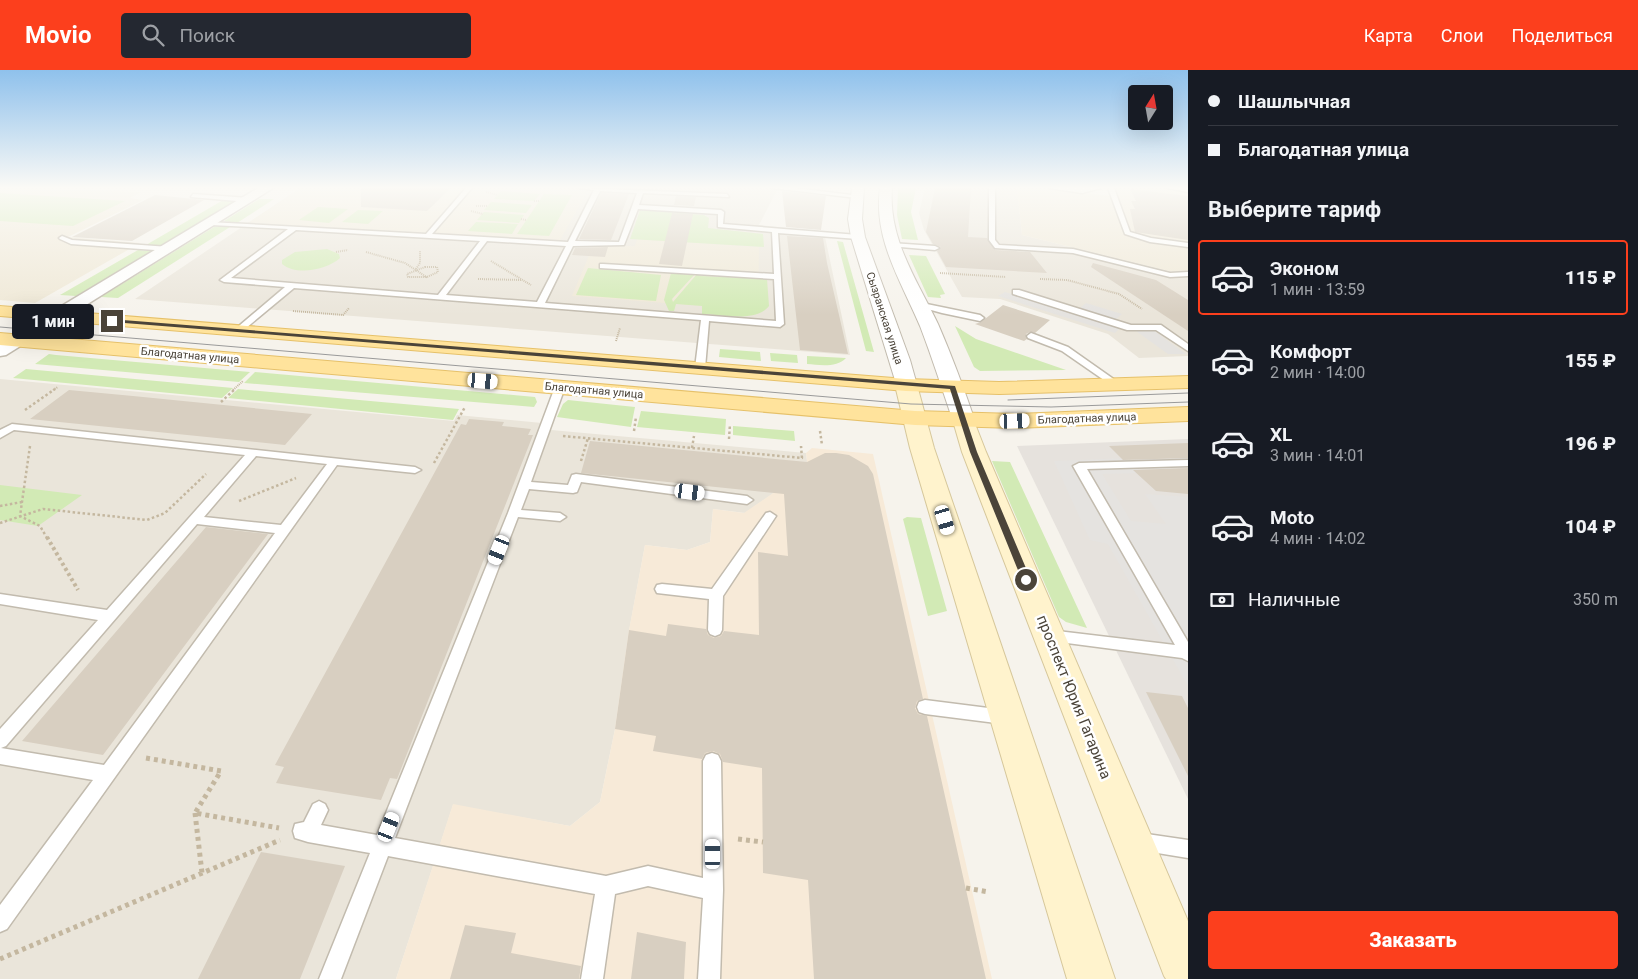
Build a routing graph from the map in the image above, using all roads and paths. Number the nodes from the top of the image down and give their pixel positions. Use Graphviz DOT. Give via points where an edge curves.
graph roads {
  1 [pos="199,230"];
  2 [pos="291,230"];
  3 [pos="334,230"];
  4 [pos="432,230"];
  5 [pos="577,230"];
  6 [pos="627,230"];
  7 [pos="775,230"];
  8 [pos="780,230"];
  9 [pos="857,230"];
  10 [pos="887,230"];
  11 [pos="992,230"];
  12 [pos="1127,230"];
  13 [pos="427,236"];
  14 [pos="858,237"];
  15 [pos="62,238"];
  16 [pos="485,239"];
  17 [pos="570,244"];
  18 [pos="891,244"];
  19 [pos="1188,245"];
  20 [pos="934,246"];
  21 [pos="169,249"];
  22 [pos="348,250"];
  23 [pos="355,251"];
  24 [pos="476,251"];
  25 [pos="362,252"];
  26 [pos="603,266"];
  27 [pos="416,268"];
  28 [pos="1188,274"];
  29 [pos="1173,275"];
  30 [pos="427,277"];
  31 [pos="779,277"];
  32 [pos="455,278"];
  33 [pos="523,280"];
  34 [pos="1188,284"];
  35 [pos="291,286"];
  36 [pos="365,292"];
  37 [pos="1016,292"];
  38 [pos="545,294"];
  39 [pos="438,297"];
  40 [pos="920,304"];
  41 [pos="540,305"];
  42 [pos="293,311"];
  43 [pos="0,312"];
  44 [pos="625,312"];
  45 [pos="57,316"];
  46 [pos="980,318"];
  47 [pos="705,319"];
  48 [pos="237,331"];
  49 [pos="1031,336"];
  50 [pos="6,344"];
  51 [pos="615,344"];
  52 [pos="1188,348"];
  53 [pos="700,368"];
  54 [pos="245,379"];
  55 [pos="1188,382"];
  56 [pos="906,385"];
  57 [pos="1117,385"];
  58 [pos="58,387"];
  59 [pos="560,387"];
  60 [pos="953,388"];
  61 [pos="221,402"];
  62 [pos="465,407"];
  63 [pos="730,416"];
  64 [pos="1186,416"];
  65 [pos="915,418"];
  66 [pos="964,421"];
  67 [pos="12,427"];
  68 [pos="33,428"];
  69 [pos="543,434"];
  70 [pos="0,435"];
  71 [pos="694,436"];
  72 [pos="729,439"];
  73 [pos="801,446"];
  74 [pos="692,448"];
  75 [pos="253,453"];
  76 [pos="334,462"];
  77 [pos="1188,463"];
  78 [pos="239,469"];
  79 [pos="415,470"];
  80 [pos="524,485"];
  81 [pos="747,500"];
  82 [pos="22,502"];
  83 [pos="0,506"];
  84 [pos="514,513"];
  85 [pos="20,516"];
  86 [pos="770,516"];
  87 [pos="560,518"];
  88 [pos="195,520"];
  89 [pos="0,523"];
  90 [pos="284,530"];
  91 [pos="662,589"];
  92 [pos="716,596"];
  93 [pos="3,603"];
  94 [pos="92,613"];
  95 [pos="110,616"];
  96 [pos="715,630"];
  97 [pos="1049,636"];
  98 [pos="1188,653"];
  99 [pos="925,706"];
  100 [pos="1008,717"];
  101 [pos="0,741"];
  102 [pos="122,754"];
  103 [pos="0,756"];
  104 [pos="712,761"];
  105 [pos="108,774"];
  106 [pos="320,810"];
  107 [pos="195,813"];
  108 [pos="305,832"];
  109 [pos="1133,841"];
  110 [pos="382,846"];
  111 [pos="1188,849"];
  112 [pos="202,874"];
  113 [pos="606,886"];
  114 [pos="966,888"];
  115 [pos="713,890"];
  116 [pos="989,892"];
  117 [pos="0,922"];
  118 [pos="0,959"];
  119 [pos="1188,976"];
  120 [pos="330,979"];
  121 [pos="592,979"];
  122 [pos="710,979"];
  123 [pos="1091,979"];
  1 -- 21 [label="street"];
  2 -- 35 [label="lane" via="224,280"];
  3 -- 13 [label="lane"];
  4 -- 13 [label="lane"];
  5 -- 17 [label="lane"];
  6 -- 17 [label="lane" via="622,244"];
  7 -- 31 [label="lane"];
  8 -- 14 [label="lane"];
  9 -- 14 [label="street, Сызранская улица"];
  10 -- 18 [label="street"];
  11 -- 29 [label="lane" via="992,240 997,246 1072,251"];
  12 -- 19 [label="lane" via="1150,240"];
  13 -- 16 [label="lane"];
  14 -- 56 [label="street, Сызранская улица"];
  15 -- 21 [label="lane" via="71,242"];
  16 -- 17 [label="lane"];
  16 -- 24 [label="lane"];
  17 -- 38 [label="lane"];
  18 -- 20 [label="lane"];
  18 -- 40 [label="street"];
  21 -- 45 [label="street"];
  22 -- 23 [label="path"];
  24 -- 32 [label="lane"];
  24 -- 33 [label="path"];
  25 -- 27 [label="path" via="386,256"];
  26 -- 31 [label="lane"];
  27 -- 30 [label="path"];
  27 -- 30 [label="path" via="407,274 408,277"];
  27 -- 30 [label="path" via="437,267 438,272"];
  28 -- 29 [label="lane"];
  29 -- 34 [label="lane"];
  30 -- 39 [label="path"];
  31 -- 47 [label="lane" via="780,324"];
  32 -- 33 [label="path"];
  32 -- 39 [label="lane"];
  33 -- 38 [label="path"];
  35 -- 36 [label="lane"];
  35 -- 48 [label="lane"];
  36 -- 39 [label="lane"];
  36 -- 42 [label="path" via="343,315"];
  37 -- 52 [label="lane" via="1130,328 1158,327"];
  38 -- 41 [label="lane"];
  39 -- 41 [label="lane"];
  40 -- 46 [label="lane"];
  40 -- 60 [label="street"];
  41 -- 44 [label="lane"];
  43 -- 45 [label="main road"];
  44 -- 47 [label="lane"];
  44 -- 51 [label="path"];
  45 -- 48 [label="main road"];
  45 -- 50 [label="street"];
  47 -- 53 [label="lane"];
  48 -- 53 [label="main road"];
  49 -- 57 [label="lane" via="1065,349"];
  50 -- 59 [label="main road, Благодатная улица"];
  53 -- 56 [label="main road"];
  54 -- 61 [label="path"];
  55 -- 57 [label="main road"];
  56 -- 60 [label="main road"];
  56 -- 65 [label="main road, Сызранская улица"];
  57 -- 60 [label="main road"];
  58 -- 67 [label="path" via="13,418"];
  59 -- 65 [label="main road, Благодатная улица"];
  59 -- 69 [label="lane"];
  60 -- 66 [label="street, проспект Юрия Гагарина"];
  62 -- 79 [label="path" via="429,472"];
  63 -- 72 [label="path"];
  64 -- 66 [label="main road, Благодатная улица"];
  65 -- 66 [label="main road, Благодатная улица"];
  65 -- 100 [label="main road"];
  66 -- 97 [label="main road, проспект Юрия Гагарина"];
  67 -- 68 [label="lane"];
  67 -- 70 [label="lane"];
  68 -- 75 [label="lane"];
  68 -- 82 [label="path"];
  69 -- 74 [label="path"];
  69 -- 80 [label="lane"];
  71 -- 74 [label="path"];
  73 -- 74 [label="path" via="802,458"];
  75 -- 76 [label="lane"];
  75 -- 78 [label="lane"];
  76 -- 79 [label="lane"];
  76 -- 88 [label="path"];
  76 -- 90 [label="lane"];
  77 -- 98 [label="lane" via="1079,466"];
  78 -- 85 [label="path" via="215,470 206,474 158,518 147,520 57,510"];
  78 -- 88 [label="lane"];
  80 -- 81 [label="lane" via="573,489 576,478"];
  80 -- 84 [label="lane"];
  82 -- 83 [label="path"];
  82 -- 85 [label="path"];
  84 -- 87 [label="lane"];
  84 -- 110 [label="lane"];
  85 -- 89 [label="path"];
  85 -- 94 [label="path" via="40,526"];
  86 -- 92 [label="lane"];
  88 -- 90 [label="lane"];
  88 -- 95 [label="lane"];
  90 -- 102 [label="lane"];
  91 -- 92 [label="lane"];
  92 -- 96 [label="lane"];
  93 -- 94 [label="lane"];
  94 -- 95 [label="lane"];
  95 -- 101 [label="lane"];
  97 -- 98 [label="lane"];
  97 -- 109 [label="main road, проспект Юрия Гагарина"];
  99 -- 100 [label="lane"];
  100 -- 123 [label="main road"];
  102 -- 105 [label="lane"];
  102 -- 107 [label="path" via="222,771"];
  103 -- 105 [label="lane"];
  104 -- 115 [label="lane"];
  105 -- 117 [label="lane"];
  106 -- 108 [label="lane"];
  107 -- 108 [label="path"];
  107 -- 112 [label="path"];
  108 -- 110 [label="lane"];
  108 -- 112 [label="path"];
  109 -- 111 [label="lane"];
  109 -- 119 [label="main road, проспект Юрия Гагарина"];
  110 -- 113 [label="lane"];
  110 -- 120 [label="lane"];
  112 -- 118 [label="path"];
  113 -- 115 [label="lane" via="648,876"];
  113 -- 121 [label="lane"];
  114 -- 116 [label="path"];
  115 -- 122 [label="lane"];
}
